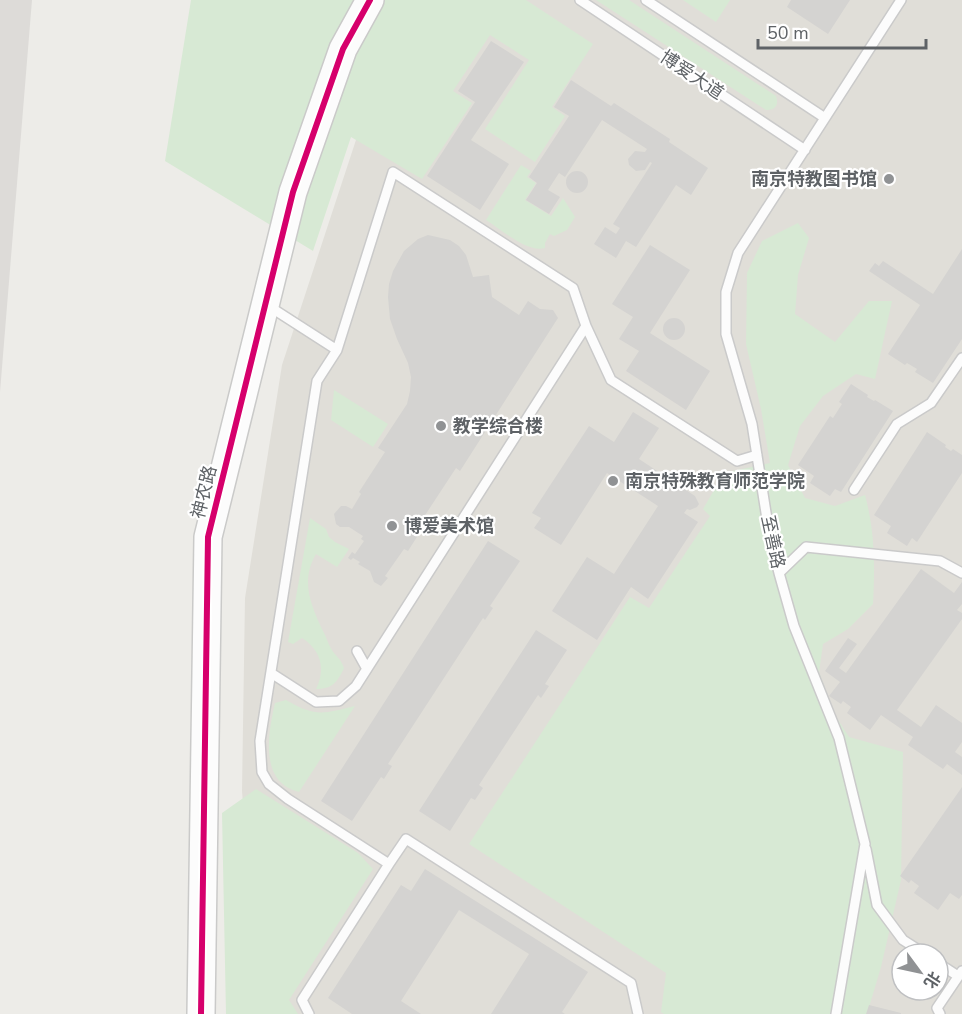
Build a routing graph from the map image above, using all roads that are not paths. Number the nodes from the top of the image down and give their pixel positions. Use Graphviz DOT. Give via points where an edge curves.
graph roads {
  1 [pos="370,0"];
  2 [pos="580,0"];
  3 [pos="646,0"];
  4 [pos="901,0"];
  5 [pos="825,118"];
  6 [pos="805,150"];
  7 [pos="265,304"];
  8 [pos="586,326"];
  9 [pos="337,350"];
  10 [pos="962,358"];
  11 [pos="757,454"];
  12 [pos="854,490"];
  13 [pos="779,573"];
  14 [pos="962,573"];
  15 [pos="357,651"];
  16 [pos="367,669"];
  17 [pos="271,673"];
  18 [pos="865,844"];
  19 [pos="389,864"];
  20 [pos="906,942"];
  21 [pos="960,974"];
  22 [pos="937,1012"];
  23 [pos="201,1014"];
  24 [pos="309,1014"];
  25 [pos="638,1014"];
  26 [pos="836,1014"];
  1 -- 7 [label="street, 神农路" via="344,49 297,181"];
  2 -- 6 [label="lane, 博爱大道"];
  3 -- 5 [label="lane, 博爱大道"];
  4 -- 5 [label="lane, 至善路"];
  5 -- 6 [label="lane, 至善路"];
  6 -- 11 [label="lane, 至善路" via="738,253 726,292 726,334"];
  7 -- 9 [label="lane"];
  7 -- 23 [label="street, 神农路" via="208,537"];
  8 -- 9 [label="lane" via="573,288 393,172"];
  8 -- 11 [label="lane" via="611,380 737,461"];
  8 -- 16 [label="lane"];
  9 -- 17 [label="lane" via="317,381"];
  10 -- 12 [label="lane" via="932,403 897,424"];
  11 -- 13 [label="lane, 至善路"];
  13 -- 14 [label="lane" via="806,547 940,561"];
  13 -- 18 [label="lane, 至善路" via="794,626 839,738"];
  15 -- 16 [label="lane"];
  16 -- 17 [label="lane" via="339,701 316,702"];
  17 -- 19 [label="lane" via="260,741 262,772 269,784"];
  18 -- 20 [label="lane" via="877,905"];
  18 -- 26 [label="lane, 至善路"];
  19 -- 24 [label="lane" via="302,1000"];
  19 -- 25 [label="lane" via="406,839 631,983"];
  21 -- 22 [label="lane"];
}
